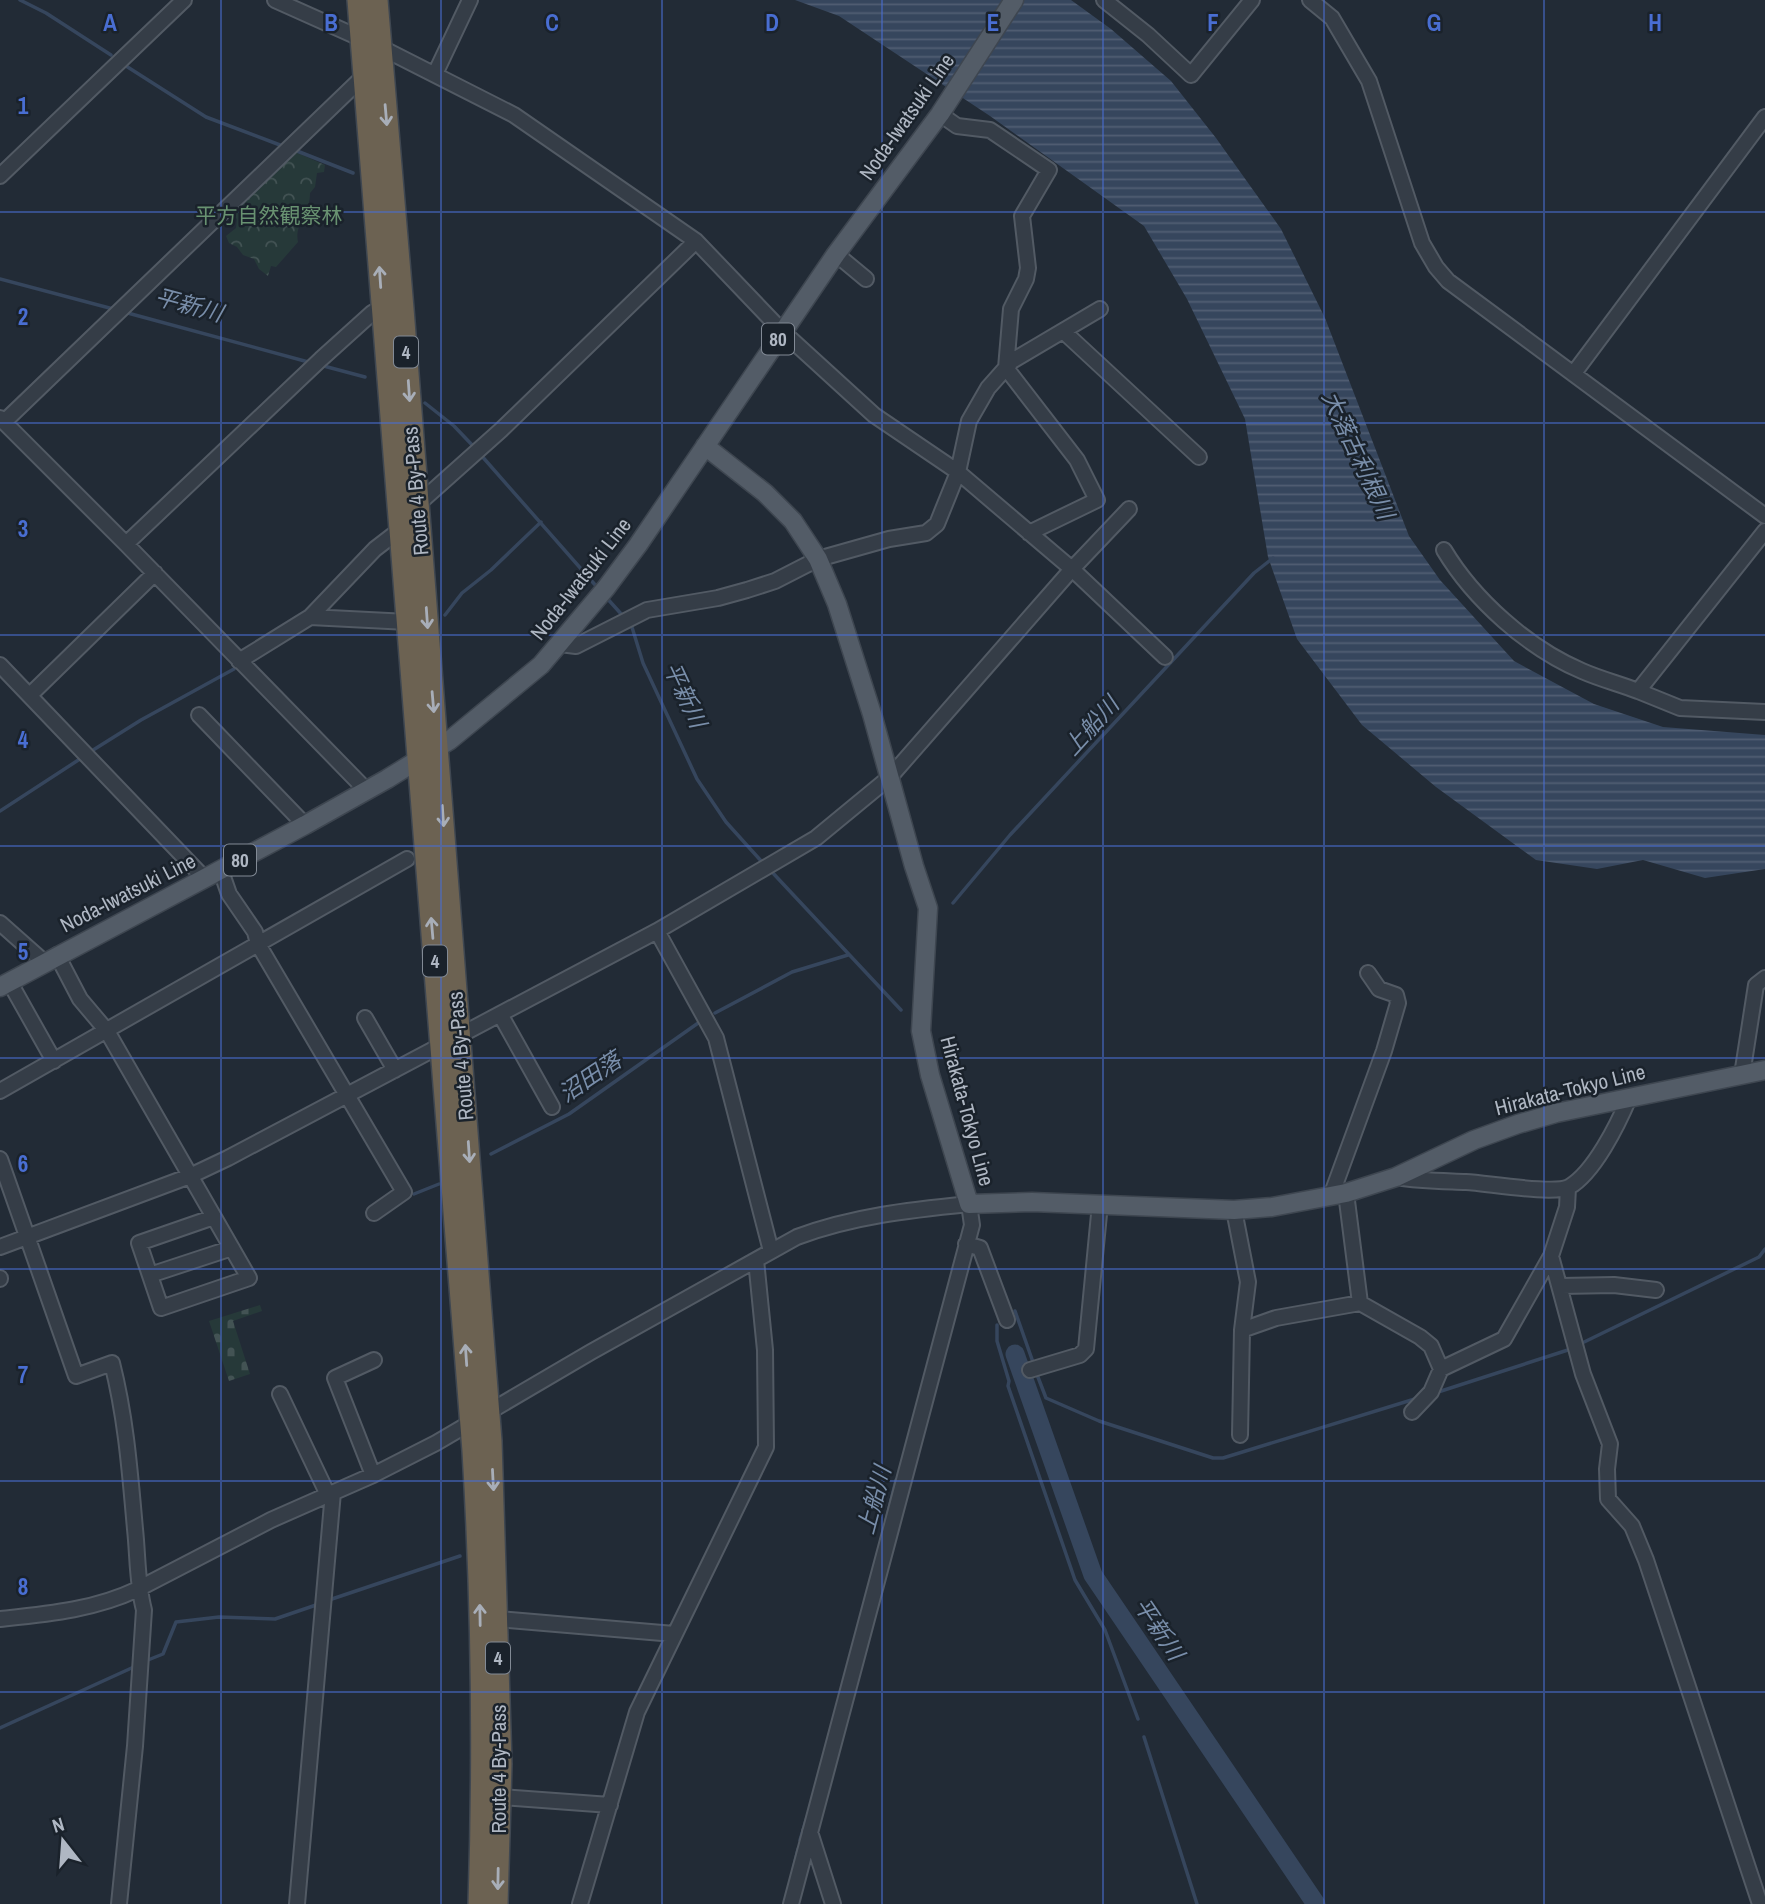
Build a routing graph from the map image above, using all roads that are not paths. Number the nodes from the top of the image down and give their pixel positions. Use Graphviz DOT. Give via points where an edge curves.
graph roads {
  1 [pos="184,0"];
  2 [pos="275,0"];
  3 [pos="358,0"];
  4 [pos="376,0"];
  5 [pos="470,0"];
  6 [pos="1014,0"];
  7 [pos="1104,0"];
  8 [pos="1252,0"];
  9 [pos="1311,0"];
  10 [pos="371,43"];
  11 [pos="435,74"];
  12 [pos="365,75"];
  13 [pos="940,114"];
  14 [pos="1765,117"];
  15 [pos="0,176"];
  16 [pos="696,241"];
  17 [pos="836,254"];
  18 [pos="866,279"];
  19 [pos="382,307"];
  20 [pos="1100,309"];
  21 [pos="1063,331"];
  22 [pos="783,332"];
  23 [pos="1006,368"];
  24 [pos="1574,373"];
  25 [pos="2,420"];
  26 [pos="705,446"];
  27 [pos="1199,457"];
  28 [pos="958,472"];
  29 [pos="417,505"];
  30 [pos="1129,509"];
  31 [pos="1765,516"];
  32 [pos="401,529"];
  33 [pos="1765,531"];
  34 [pos="1029,533"];
  35 [pos="126,544"];
  36 [pos="1444,550"];
  37 [pos="818,559"];
  38 [pos="1072,569"];
  39 [pos="155,573"];
  40 [pos="315,617"];
  41 [pos="408,622"];
  42 [pos="561,644"];
  43 [pos="1165,657"];
  44 [pos="239,661"];
  45 [pos="0,665"];
  46 [pos="1639,691"];
  47 [pos="30,695"];
  48 [pos="1765,712"];
  49 [pos="199,715"];
  50 [pos="428,754"];
  51 [pos="890,777"];
  52 [pos="367,791"];
  53 [pos="305,825"];
  54 [pos="407,859"];
  55 [pos="213,875"];
  56 [pos="0,923"];
  57 [pos="657,931"];
  58 [pos="258,944"];
  59 [pos="51,959"];
  60 [pos="1368,973"];
  61 [pos="1765,978"];
  62 [pos="5,984"];
  63 [pos="500,1014"];
  64 [pos="365,1018"];
  65 [pos="107,1031"];
  66 [pos="451,1040"];
  67 [pos="54,1061"];
  68 [pos="395,1070"];
  69 [pos="1765,1070"];
  70 [pos="1742,1074"];
  71 [pos="0,1091"];
  72 [pos="348,1095"];
  73 [pos="1629,1098"];
  74 [pos="552,1107"];
  75 [pos="0,1159"];
  76 [pos="190,1176"];
  77 [pos="1396,1177"];
  78 [pos="1568,1188"];
  79 [pos="1338,1195"];
  80 [pos="969,1204"];
  81 [pos="1100,1204"];
  82 [pos="1234,1210"];
  83 [pos="374,1213"];
  84 [pos="214,1217"];
  85 [pos="27,1236"];
  86 [pos="966,1244"];
  87 [pos="0,1247"];
  88 [pos="232,1248"];
  89 [pos="771,1251"];
  90 [pos="1551,1256"];
  91 [pos="756,1260"];
  92 [pos="150,1275"];
  93 [pos="1561,1286"];
  94 [pos="1656,1290"];
  95 [pos="1360,1303"];
  96 [pos="1007,1320"];
  97 [pos="1242,1330"];
  98 [pos="374,1360"];
  99 [pos="1441,1369"];
  100 [pos="1030,1370"];
  101 [pos="280,1394"];
  102 [pos="1412,1412"];
  103 [pos="480,1417"];
  104 [pos="1240,1435"];
  105 [pos="373,1475"];
  106 [pos="331,1493"];
  107 [pos="138,1589"];
  108 [pos="0,1619"];
  109 [pos="498,1619"];
  110 [pos="674,1634"];
  111 [pos="500,1797"];
  112 [pos="610,1805"];
  113 [pos="810,1832"];
  114 [pos="118,1904"];
  115 [pos="297,1904"];
  116 [pos="479,1904"];
  117 [pos="498,1904"];
  118 [pos="580,1904"];
  119 [pos="791,1904"];
  120 [pos="833,1904"];
  121 [pos="1760,1904"];
  1 -- 15 [label="street"];
  2 -- 10 [label="street"];
  3 -- 10 [label="highway, Route 4 By-Pass / 4"];
  4 -- 10 [label="highway, Route 4 By-Pass / 4"];
  5 -- 11 [label="street"];
  6 -- 13 [label="main road, Noda-Iwatsuki Line / 80"];
  7 -- 8 [label="street" via="1191,75"];
  9 -- 24 [label="street" via="1332,18 1369,81 1422,243 1436,267 1448,281"];
  10 -- 11 [label="street"];
  10 -- 12 [label="highway, Route 4 By-Pass / 4"];
  10 -- 29 [label="highway, Route 4 By-Pass / 4, one-way"];
  11 -- 16 [label="street" via="514,115"];
  19 -- 12 [label="highway, Route 4 By-Pass / 4, one-way"];
  12 -- 25 [label="street"];
  13 -- 17 [label="main road, Noda-Iwatsuki Line / 80"];
  13 -- 23 [label="street" via="957,126 990,130 1049,170 1021,216 1028,268 1011,309"];
  14 -- 24 [label="street"];
  16 -- 22 [label="street"];
  16 -- 29 [label="street"];
  17 -- 18 [label="street"];
  17 -- 22 [label="main road, Noda-Iwatsuki Line / 80"];
  19 -- 32 [label="highway, Route 4 By-Pass / 4"];
  19 -- 35 [label="street" via="315,364"];
  20 -- 21 [label="street"];
  21 -- 23 [label="street"];
  21 -- 27 [label="street"];
  22 -- 26 [label="main road, Noda-Iwatsuki Line / 80"];
  22 -- 28 [label="street" via="874,415"];
  23 -- 28 [label="street" via="969,421"];
  23 -- 34 [label="street" via="1077,460 1097,500"];
  24 -- 31 [label="street"];
  25 -- 35 [label="street"];
  26 -- 37 [label="main road, Hirakata-Tokyo Line" via="793,521"];
  26 -- 42 [label="main road, Noda-Iwatsuki Line / 80" via="602,594"];
  28 -- 34 [label="street"];
  28 -- 37 [label="street" via="937,524 926,533"];
  29 -- 50 [label="highway, Route 4 By-Pass / 4, one-way"];
  30 -- 38 [label="street"];
  32 -- 40 [label="street" via="375,549"];
  32 -- 41 [label="highway, Route 4 By-Pass / 4"];
  33 -- 46 [label="street"];
  34 -- 38 [label="street"];
  35 -- 39 [label="street"];
  36 -- 46 [label="street" via="1476,593 1520,633 1581,671"];
  37 -- 42 [label="street" via="775,581 718,598 647,610 576,646"];
  37 -- 51 [label="main road, Hirakata-Tokyo Line" via="837,604"];
  38 -- 43 [label="street"];
  38 -- 51 [label="street"];
  39 -- 44 [label="street"];
  39 -- 47 [label="street"];
  40 -- 41 [label="street"];
  40 -- 44 [label="street"];
  41 -- 50 [label="highway, Route 4 By-Pass / 4"];
  42 -- 50 [label="main road, Noda-Iwatsuki Line / 80" via="497,703"];
  44 -- 52 [label="street"];
  45 -- 47 [label="street"];
  46 -- 48 [label="street" via="1680,708"];
  47 -- 55 [label="street"];
  49 -- 53 [label="street"];
  50 -- 52 [label="main road, Noda-Iwatsuki Line / 80"];
  50 -- 66 [label="highway, Route 4 By-Pass / 4"];
  51 -- 57 [label="street" via="816,838"];
  51 -- 80 [label="main road, Hirakata-Tokyo Line" via="930,915 921,1031"];
  52 -- 53 [label="main road, Noda-Iwatsuki Line / 80"];
  53 -- 55 [label="main road, Noda-Iwatsuki Line / 80"];
  54 -- 58 [label="street"];
  55 -- 58 [label="street" via="255,932"];
  55 -- 59 [label="main road, Noda-Iwatsuki Line / 80"];
  56 -- 59 [label="street"];
  57 -- 63 [label="street"];
  57 -- 89 [label="street" via="716,1038"];
  58 -- 65 [label="street"];
  58 -- 72 [label="street"];
  59 -- 62 [label="main road, Noda-Iwatsuki Line / 80"];
  59 -- 65 [label="street"];
  60 -- 79 [label="street" via="1379,989 1396,995 1398,1003"];
  61 -- 70 [label="street" via="1756,985"];
  62 -- 67 [label="street"];
  63 -- 66 [label="street"];
  63 -- 74 [label="street"];
  64 -- 68 [label="street"];
  65 -- 67 [label="street"];
  65 -- 76 [label="street"];
  66 -- 68 [label="street"];
  66 -- 103 [label="highway, Route 4 By-Pass / 4"];
  67 -- 71 [label="street"];
  68 -- 72 [label="street"];
  69 -- 70 [label="main road, Hirakata-Tokyo Line"];
  70 -- 73 [label="main road, Hirakata-Tokyo Line"];
  72 -- 76 [label="street"];
  72 -- 83 [label="street" via="404,1192"];
  73 -- 77 [label="main road, Hirakata-Tokyo Line" via="1518,1124"];
  73 -- 78 [label="street" via="1588,1170"];
  75 -- 85 [label="street"];
  76 -- 84 [label="street"];
  76 -- 85 [label="street"];
  77 -- 78 [label="street"];
  77 -- 79 [label="main road, Hirakata-Tokyo Line"];
  78 -- 90 [label="street" via="1567,1207"];
  79 -- 82 [label="main road, Hirakata-Tokyo Line"];
  79 -- 95 [label="street"];
  80 -- 81 [label="main road, Hirakata-Tokyo Line"];
  80 -- 86 [label="street" via="972,1225"];
  80 -- 89 [label="street" via="832,1224"];
  81 -- 82 [label="main road, Hirakata-Tokyo Line"];
  81 -- 100 [label="street" via="1086,1349"];
  82 -- 97 [label="street" via="1248,1282"];
  84 -- 88 [label="street"];
  84 -- 92 [label="street" via="139,1243"];
  85 -- 87 [label="street"];
  85 -- 107 [label="street" via="76,1376 112,1363 128,1450"];
  86 -- 96 [label="street" via="980,1248"];
  86 -- 113 [label="street"];
  88 -- 92 [label="street"];
  88 -- 92 [label="street" via="249,1278 161,1308"];
  89 -- 91 [label="street"];
  90 -- 93 [label="street"];
  90 -- 99 [label="street" via="1504,1339"];
  91 -- 103 [label="street"];
  91 -- 110 [label="street" via="765,1350 766,1447"];
  93 -- 94 [label="street"];
  93 -- 121 [label="street" via="1583,1374 1610,1444 1608,1499 1632,1526 1646,1560"];
  95 -- 97 [label="street" via="1276,1318"];
  95 -- 99 [label="street" via="1420,1337 1431,1346"];
  97 -- 104 [label="street"];
  98 -- 105 [label="street" via="335,1378"];
  99 -- 102 [label="street" via="1431,1392"];
  101 -- 106 [label="street"];
  103 -- 105 [label="street"];
  103 -- 109 [label="highway, Route 4 By-Pass / 4, one-way"];
  116 -- 103 [label="highway, Route 4 By-Pass / 4, one-way"];
  105 -- 106 [label="street"];
  106 -- 107 [label="street"];
  106 -- 115 [label="street"];
  107 -- 108 [label="street" via="77,1610"];
  107 -- 114 [label="street" via="144,1610"];
  109 -- 110 [label="street"];
  109 -- 111 [label="highway, Route 4 By-Pass / 4"];
  110 -- 112 [label="street" via="637,1712"];
  111 -- 112 [label="street"];
  111 -- 117 [label="highway, Route 4 By-Pass / 4, one-way"];
  112 -- 118 [label="street"];
  113 -- 119 [label="street"];
  113 -- 120 [label="street"];
}
